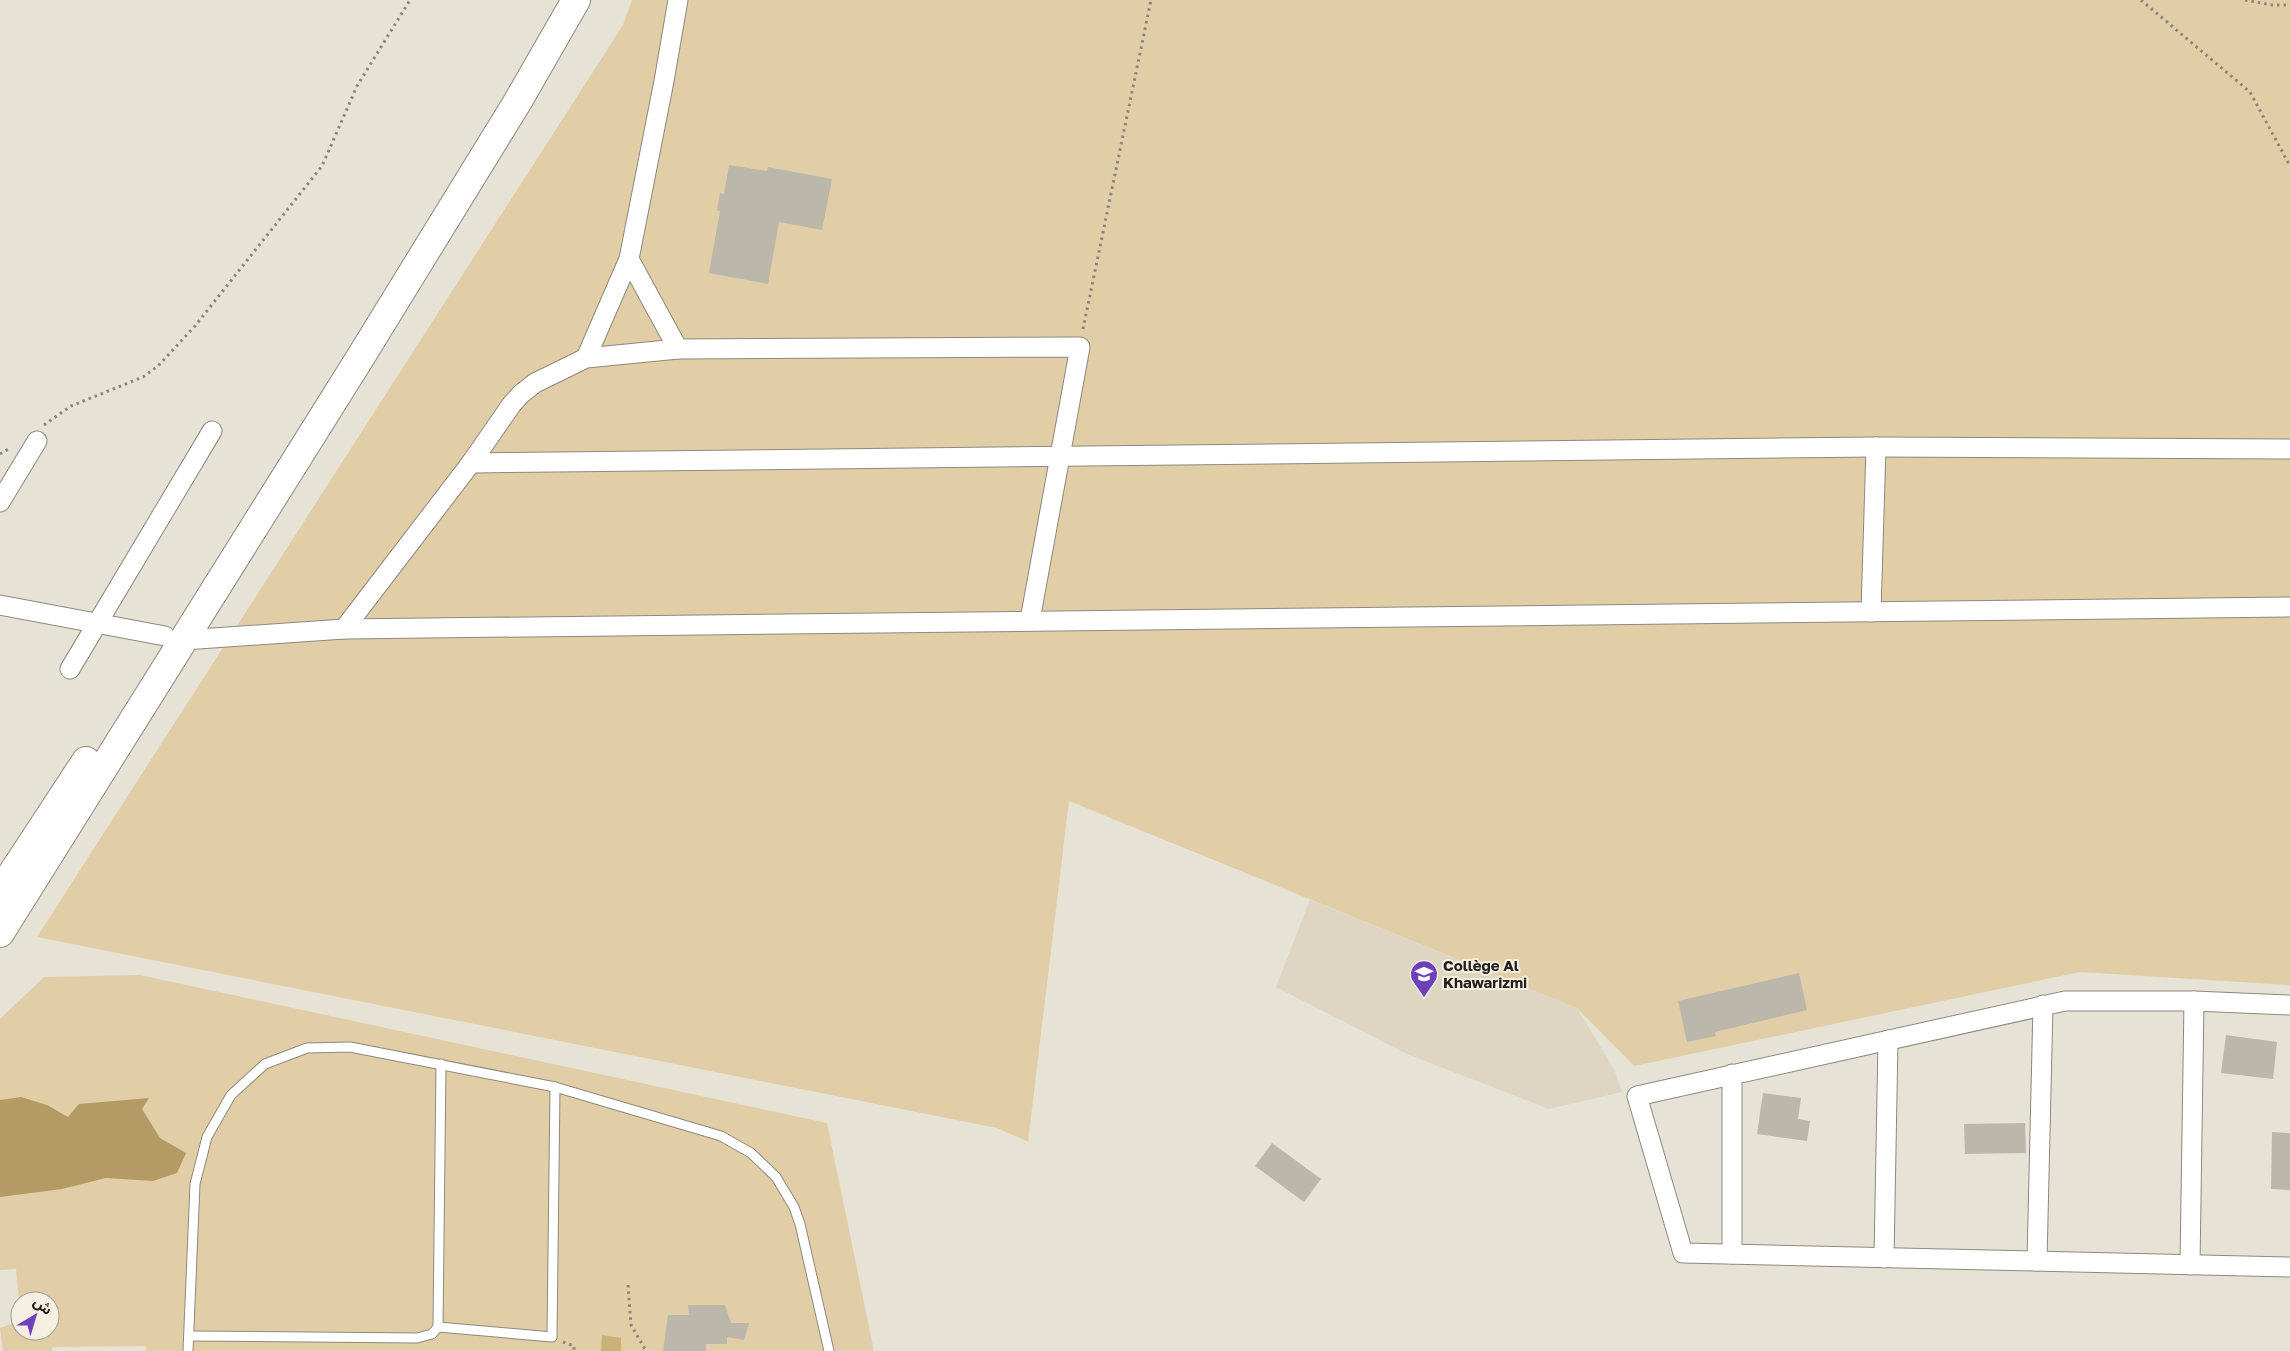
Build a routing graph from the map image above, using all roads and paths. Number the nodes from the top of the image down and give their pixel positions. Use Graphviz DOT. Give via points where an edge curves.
graph roads {
  1 [pos="410,0"];
  2 [pos="556,0"];
  3 [pos="576,0"];
  4 [pos="678,0"];
  5 [pos="1151,0"];
  6 [pos="2141,0"];
  7 [pos="2244,0"];
  8 [pos="2290,5"];
  9 [pos="2290,166"];
  10 [pos="629,259"];
  11 [pos="1080,347"];
  12 [pos="678,349"];
  13 [pos="586,358"];
  14 [pos="212,431"];
  15 [pos="38,434"];
  16 [pos="16,444"];
  17 [pos="1876,447"];
  18 [pos="2290,449"];
  19 [pos="0,454"];
  20 [pos="1059,455"];
  21 [pos="471,463"];
  22 [pos="0,502"];
  23 [pos="0,605"];
  24 [pos="2290,607"];
  25 [pos="1871,612"];
  26 [pos="1030,620"];
  27 [pos="97,623"];
  28 [pos="344,629"];
  29 [pos="175,638"];
  30 [pos="70,669"];
  31 [pos="0,892"];
  32 [pos="0,933"];
  33 [pos="2194,1001"];
  34 [pos="2044,1005"];
  35 [pos="2290,1005"];
  36 [pos="1888,1040"];
  37 [pos="441,1064"];
  38 [pos="1732,1074"];
  39 [pos="556,1087"];
  40 [pos="1732,1254"];
  41 [pos="1884,1258"];
  42 [pos="2036,1261"];
  43 [pos="2190,1265"];
  44 [pos="2290,1267"];
  45 [pos="628,1285"];
  46 [pos="438,1327"];
  47 [pos="189,1336"];
  48 [pos="188,1351"];
  49 [pos="646,1351"];
  50 [pos="829,1351"];
  1 -- 15 [label="path" via="357,86 322,166 195,326 158,366 143,377 70,406"];
  2 -- 29 [label="main road"];
  3 -- 29 [label="main road" via="518,101"];
  4 -- 10 [label="street"];
  5 -- 11 [label="path"];
  6 -- 9 [label="path" via="2250,92"];
  7 -- 8 [label="path"];
  10 -- 12 [label="street"];
  10 -- 13 [label="street"];
  11 -- 12 [label="street"];
  11 -- 20 [label="street"];
  12 -- 13 [label="street"];
  13 -- 21 [label="street" via="535,383 521,394"];
  14 -- 27 [label="street"];
  15 -- 22 [label="street"];
  16 -- 19 [label="path"];
  17 -- 18 [label="street"];
  17 -- 20 [label="street"];
  17 -- 25 [label="street"];
  20 -- 21 [label="street"];
  20 -- 26 [label="street"];
  21 -- 28 [label="street"];
  23 -- 27 [label="street"];
  24 -- 25 [label="street"];
  25 -- 26 [label="street"];
  26 -- 28 [label="street"];
  27 -- 29 [label="street"];
  27 -- 30 [label="street"];
  28 -- 29 [label="street"];
  29 -- 31 [label="main road"];
  29 -- 32 [label="main road"];
  33 -- 34 [label="street" via="2074,1001"];
  33 -- 35 [label="street"];
  33 -- 43 [label="street"];
  34 -- 36 [label="street"];
  34 -- 42 [label="street"];
  36 -- 38 [label="street"];
  36 -- 41 [label="street"];
  37 -- 39 [label="lane"];
  37 -- 46 [label="lane"];
  37 -- 47 [label="lane" via="350,1046 307,1048 265,1064 231,1095 207,1137 195,1184"];
  38 -- 40 [label="street"];
  38 -- 40 [label="street" via="1637,1096 1683,1253"];
  39 -- 46 [label="lane" via="552,1337"];
  39 -- 50 [label="lane" via="721,1136 764,1164 786,1192 800,1224"];
  40 -- 41 [label="street"];
  41 -- 42 [label="street"];
  42 -- 43 [label="street"];
  43 -- 44 [label="street"];
  45 -- 49 [label="path" via="631,1325"];
  46 -- 47 [label="lane" via="432,1334 417,1338"];
  47 -- 48 [label="lane"];
}
